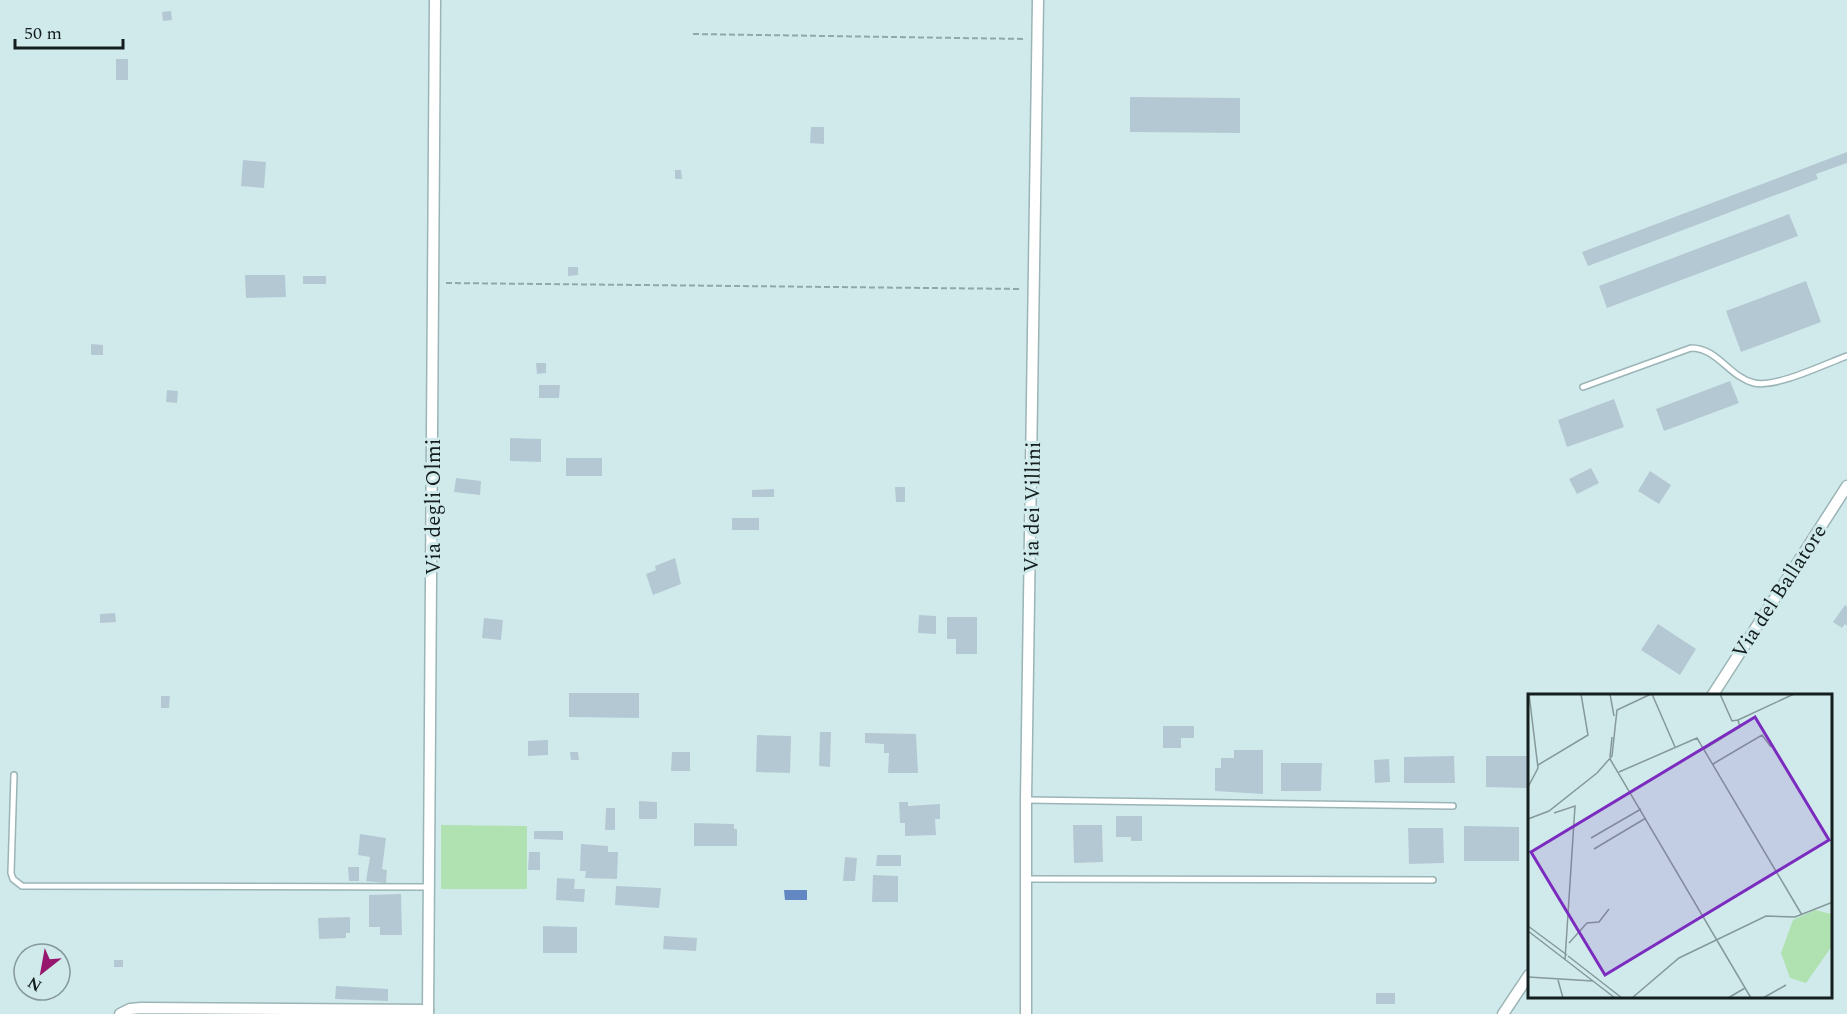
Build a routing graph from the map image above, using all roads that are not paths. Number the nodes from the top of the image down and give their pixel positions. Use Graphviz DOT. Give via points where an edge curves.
graph roads {
  1 [pos="435,0"];
  2 [pos="1038,0"];
  3 [pos="1847,356"];
  4 [pos="1583,387"];
  5 [pos="1847,486"];
  6 [pos="1713,694"];
  7 [pos="14,776"];
  8 [pos="1026,800"];
  9 [pos="1453,806"];
  10 [pos="1027,879"];
  11 [pos="1433,880"];
  12 [pos="429,887"];
  13 [pos="1528,976"];
  14 [pos="429,1012"];
  15 [pos="120,1014"];
  16 [pos="1026,1014"];
  17 [pos="1503,1014"];
  1 -- 12 [label="street, Via degli Olmi"];
  2 -- 8 [label="street, Via dei Villini"];
  3 -- 4 [label="lane" via="1762,384 1741,377 1704,349 1691,348"];
  5 -- 6 [label="street, Via del Ballatore"];
  7 -- 12 [label="lane" via="11,873 22,886"];
  8 -- 9 [label="lane"];
  8 -- 10 [label="street, Via dei Villini"];
  10 -- 11 [label="lane"];
  10 -- 16 [label="street, Via dei Villini"];
  12 -- 14 [label="street, Via degli Olmi"];
  13 -- 17 [label="street"];
  14 -- 15 [label="street" via="141,1008"];
}
